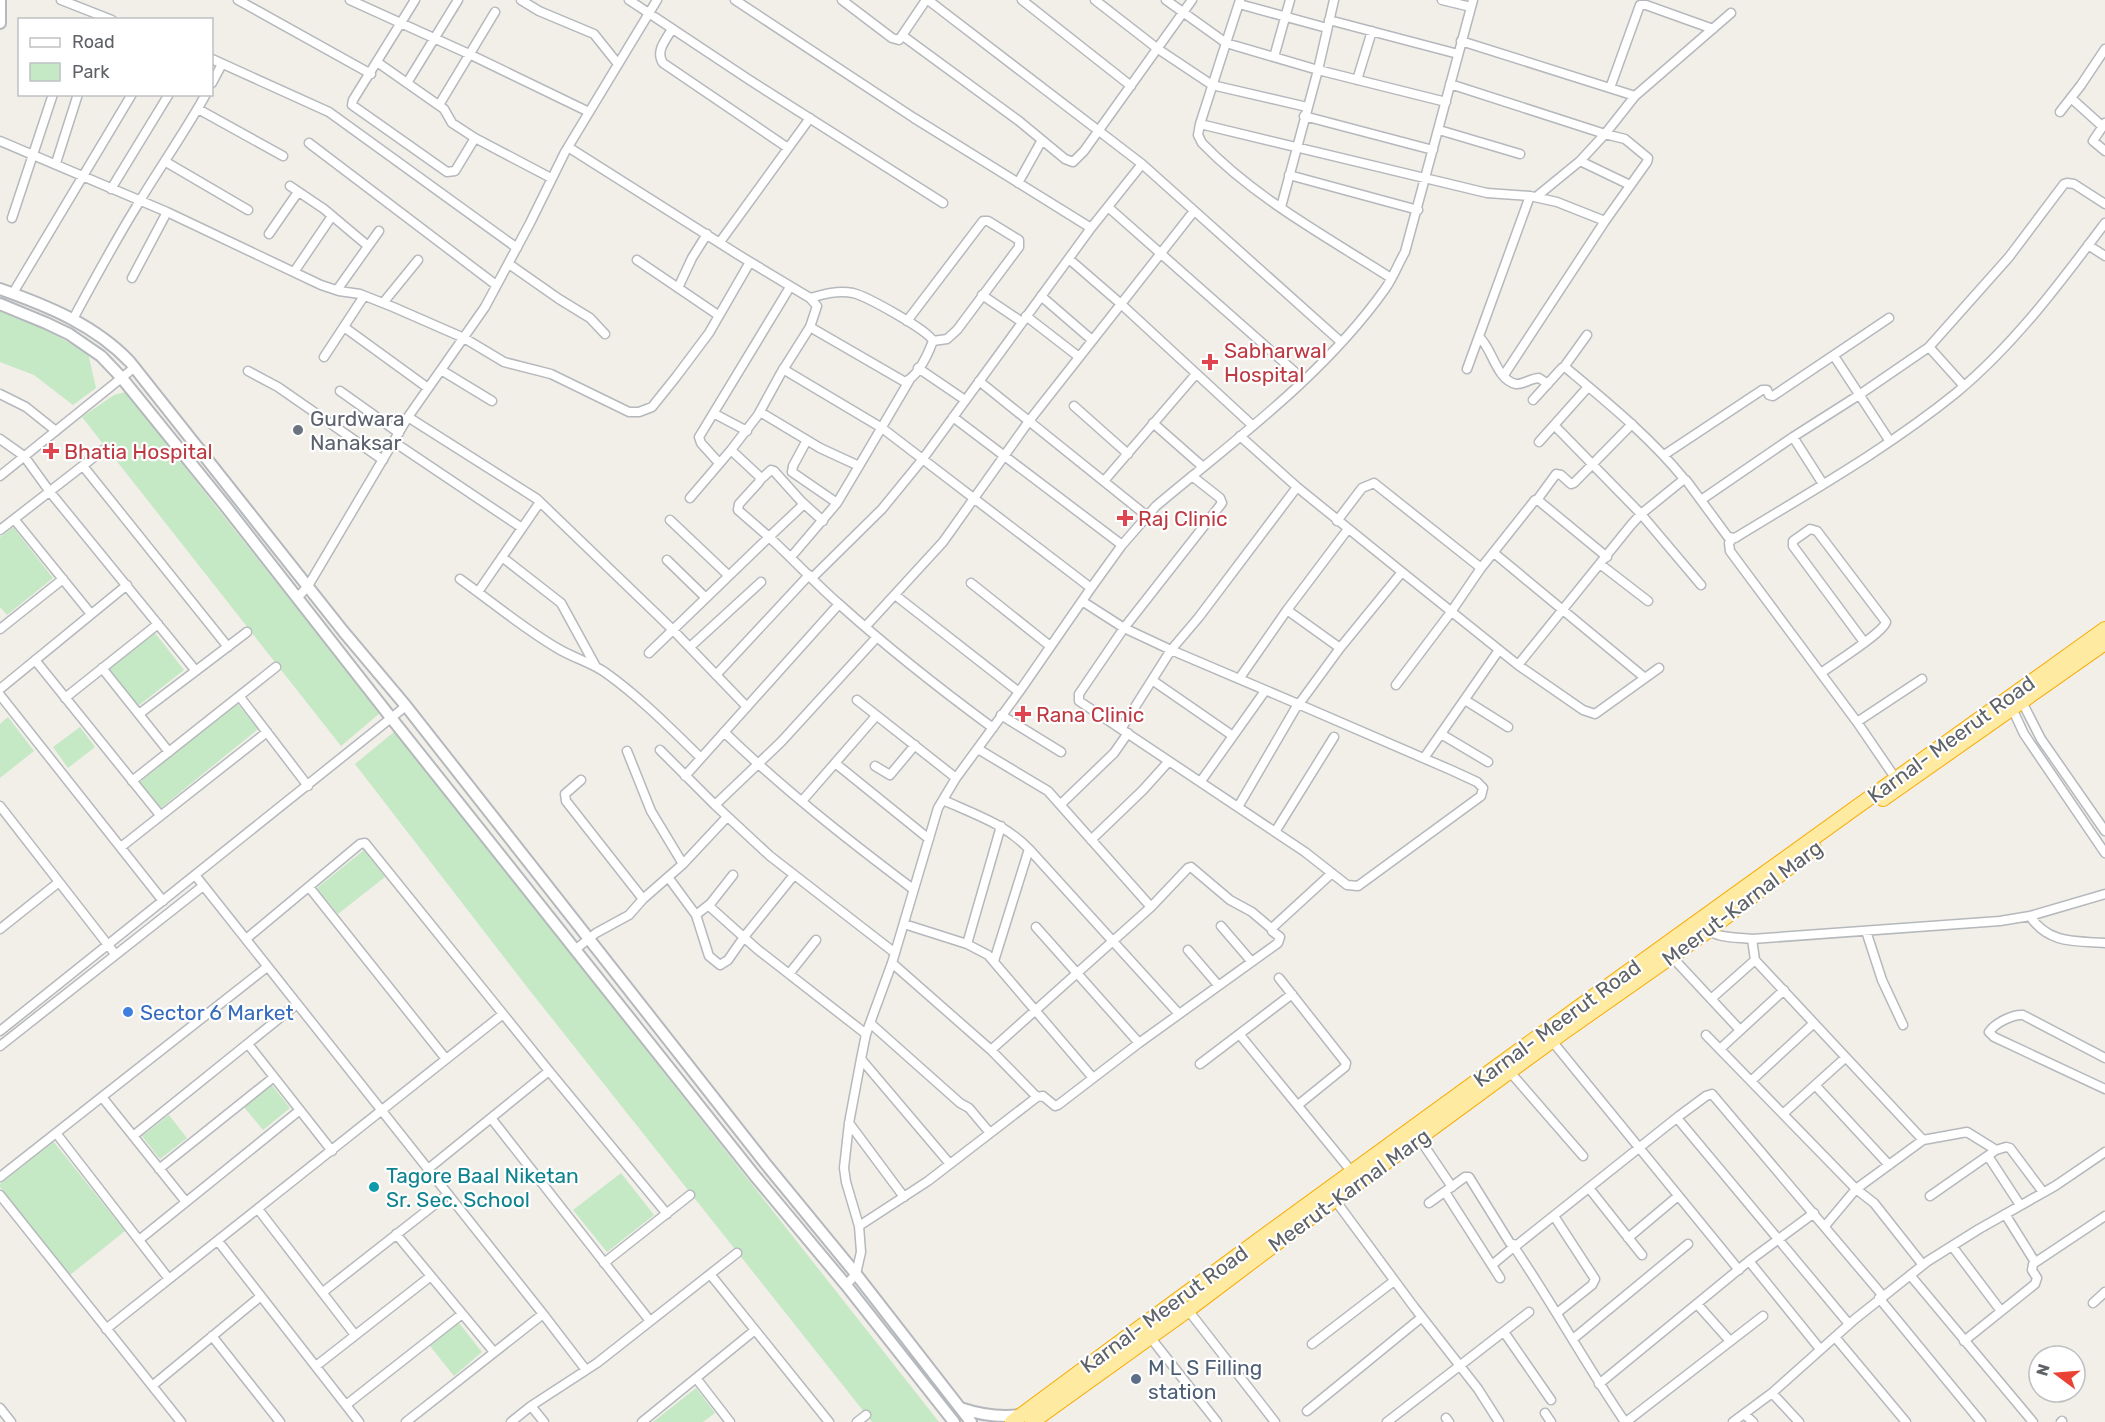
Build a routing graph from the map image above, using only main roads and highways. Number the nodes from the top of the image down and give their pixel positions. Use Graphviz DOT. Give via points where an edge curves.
graph roads {
  1 [pos="2105,629"];
  2 [pos="2105,644"];
  3 [pos="2014,700"];
  4 [pos="1705,925"];
  5 [pos="1022,1420"];
  1 -- 3 [label="highway, Karnal- Meerut Road"];
  2 -- 3 [label="highway, Meerut-Karnal Marg"];
  3 -- 4 [label="highway, Meerut-Karnal Marg"];
  3 -- 4 [label="highway, Karnal- Meerut Road" via="1896,779"];
  4 -- 5 [label="highway, Karnal- Meerut Road" via="1352,1172"];
  4 -- 5 [label="highway, Meerut-Karnal Marg" via="1672,957 1188,1310"];
}
